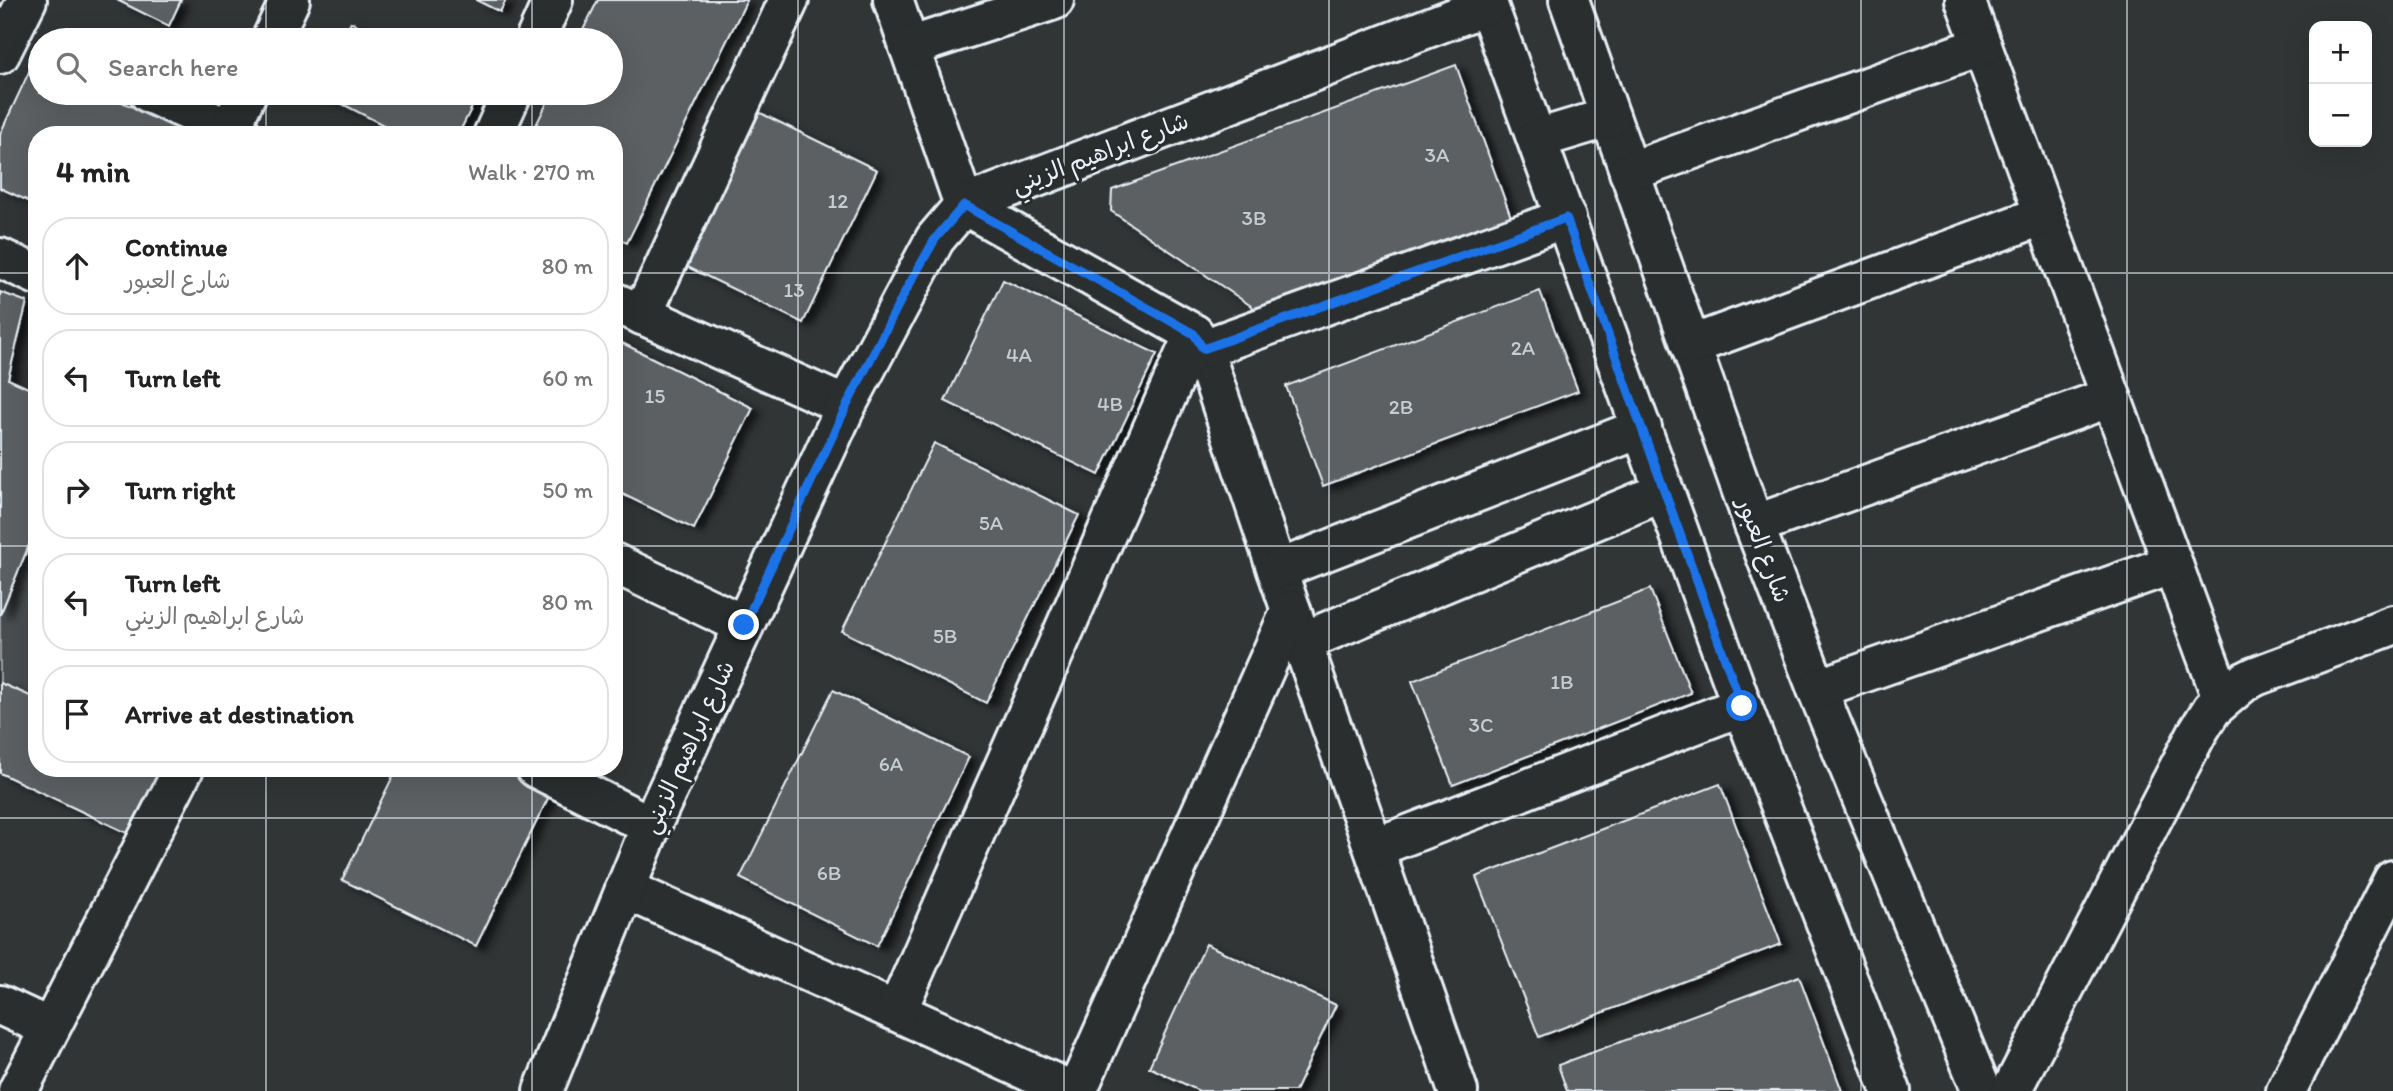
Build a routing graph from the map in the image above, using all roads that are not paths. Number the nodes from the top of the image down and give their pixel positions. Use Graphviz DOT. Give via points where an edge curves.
graph roads {
  1 [pos="290,0"];
  2 [pos="553,0"];
  3 [pos="789,0"];
  4 [pos="893,0"];
  5 [pos="1054,0"];
  6 [pos="1569,0"];
  7 [pos="1965,0"];
  8 [pos="1487,3"];
  9 [pos="277,28"];
  10 [pos="540,28"];
  11 [pos="1982,46"];
  12 [pos="909,47"];
  13 [pos="176,105"];
  14 [pos="244,105"];
  15 [pos="507,105"];
  16 [pos="1610,117"];
  17 [pos="223,126"];
  18 [pos="238,126"];
  19 [pos="497,126"];
  20 [pos="1537,139"];
  21 [pos="1629,172"];
  22 [pos="964,205"];
  23 [pos="2044,215"];
  24 [pos="1566,218"];
  25 [pos="0,258"];
  26 [pos="28,271"];
  27 [pos="628,309"];
  28 [pos="1199,342"];
  29 [pos="1692,345"];
  30 [pos="2111,397"];
  31 [pos="846,407"];
  32 [pos="1642,428"];
  33 [pos="1663,492"];
  34 [pos="1754,525"];
  35 [pos="2173,564"];
  36 [pos="623,567"];
  37 [pos="1277,570"];
  38 [pos="744,625"];
  39 [pos="2393,625"];
  40 [pos="1296,626"];
  41 [pos="1818,689"];
  42 [pos="2222,698"];
  43 [pos="1742,706"];
  44 [pos="179,777"];
  45 [pos="554,777"];
  46 [pos="651,826"];
  47 [pos="1374,848"];
  48 [pos="2393,880"];
  49 [pos="625,889"];
  50 [pos="0,1005"];
  51 [pos="897,1011"];
  52 [pos="50,1028"];
  53 [pos="18,1091"];
  54 [pos="543,1091"];
  55 [pos="1072,1091"];
  56 [pos="1077,1091"];
  57 [pos="1458,1091"];
  58 [pos="1891,1091"];
  59 [pos="1982,1091"];
  60 [pos="2011,1091"];
  61 [pos="2286,1091"];
  1 -- 9 [label="street"];
  2 -- 10 [label="street"];
  3 -- 27 [label="street"];
  4 -- 12 [label="street"];
  5 -- 12 [label="street"];
  6 -- 16 [label="street, شارع العبور"];
  7 -- 11 [label="street"];
  8 -- 20 [label="street"];
  8 -- 22 [label="street, شارع ابراهيم الزيني"];
  11 -- 21 [label="street"];
  11 -- 23 [label="street"];
  12 -- 22 [label="street"];
  13 -- 17 [label="street"];
  14 -- 18 [label="street"];
  15 -- 19 [label="street"];
  16 -- 20 [label="street"];
  16 -- 21 [label="street, شارع العبور"];
  20 -- 24 [label="street"];
  21 -- 29 [label="street, شارع العبور"];
  22 -- 28 [label="street"];
  22 -- 31 [label="street, شارع ابراهيم الزيني" via="935,239"];
  23 -- 29 [label="street"];
  23 -- 30 [label="street"];
  24 -- 28 [label="street"];
  24 -- 32 [label="street"];
  25 -- 26 [label="street"];
  27 -- 31 [label="street"];
  28 -- 37 [label="street"];
  28 -- 51 [label="street"];
  29 -- 34 [label="street, شارع العبور"];
  30 -- 34 [label="street"];
  30 -- 35 [label="street"];
  31 -- 38 [label="street, شارع ابراهيم الزيني"];
  32 -- 33 [label="street"];
  32 -- 37 [label="street"];
  33 -- 40 [label="street"];
  33 -- 43 [label="street"];
  34 -- 41 [label="street, شارع العبور"];
  35 -- 41 [label="street"];
  35 -- 42 [label="street"];
  36 -- 38 [label="street"];
  37 -- 40 [label="street"];
  38 -- 46 [label="street, شارع ابراهيم الزيني"];
  39 -- 42 [label="street" via="2256,676"];
  40 -- 47 [label="street"];
  40 -- 56 [label="street"];
  41 -- 59 [label="street, شارع العبور"];
  42 -- 60 [label="street" via="2197,733"];
  43 -- 47 [label="street"];
  43 -- 58 [label="street"];
  44 -- 52 [label="street"];
  45 -- 46 [label="street"];
  46 -- 49 [label="street, شارع ابراهيم الزيني"];
  47 -- 57 [label="street"];
  48 -- 61 [label="street"];
  49 -- 51 [label="street"];
  49 -- 54 [label="street, شارع ابراهيم الزيني"];
  50 -- 52 [label="street"];
  51 -- 55 [label="street"];
  52 -- 53 [label="street"];
}
